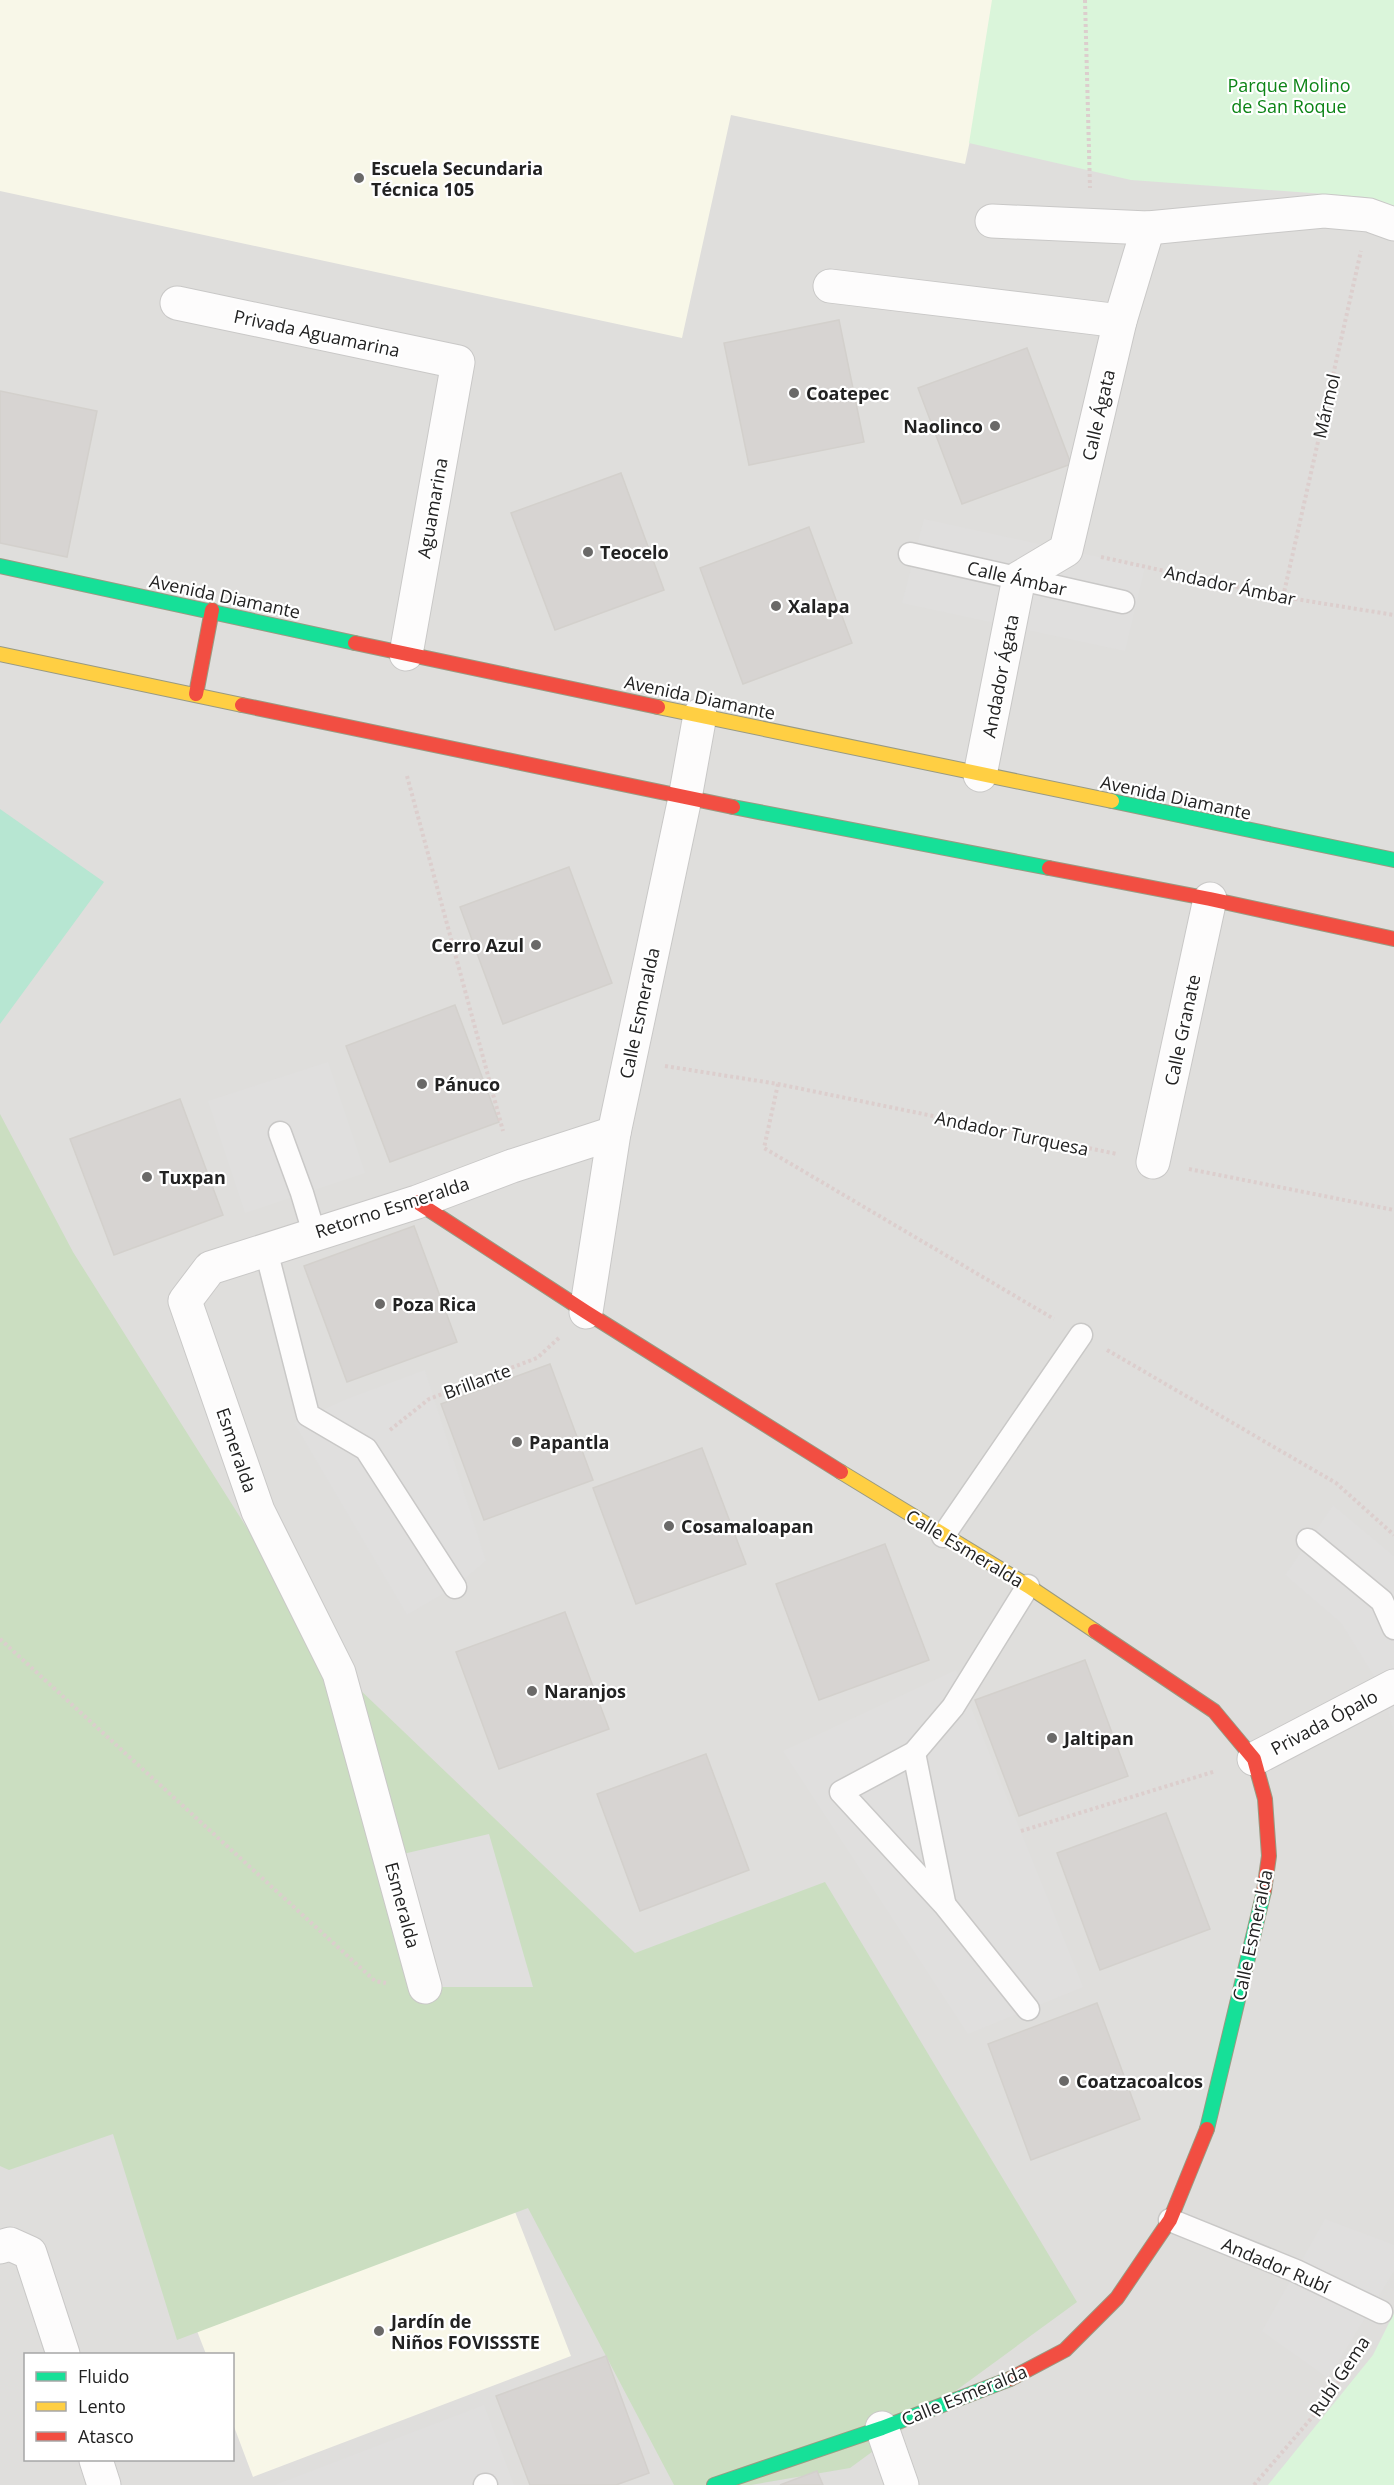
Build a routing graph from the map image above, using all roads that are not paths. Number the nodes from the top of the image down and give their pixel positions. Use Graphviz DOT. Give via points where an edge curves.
graph roads {
  1 [pos="1382,220"];
  2 [pos="992,221"];
  3 [pos="1148,228"];
  4 [pos="830,286"];
  5 [pos="177,303"];
  6 [pos="1119,321"];
  7 [pos="458,362"];
  8 [pos="910,554"];
  9 [pos="0,566"];
  10 [pos="1019,578"];
  11 [pos="1123,602"];
  12 [pos="212,610"];
  13 [pos="0,654"];
  14 [pos="406,654"];
  15 [pos="196,694"];
  16 [pos="700,715"];
  17 [pos="980,775"];
  18 [pos="686,798"];
  19 [pos="1394,860"];
  20 [pos="1210,899"];
  21 [pos="1394,939"];
  22 [pos="280,1133"];
  23 [pos="614,1133"];
  24 [pos="1153,1162"];
  25 [pos="417,1202"];
  26 [pos="314,1233"];
  27 [pos="266,1250"];
  28 [pos="185,1301"];
  29 [pos="586,1312"];
  30 [pos="1081,1335"];
  31 [pos="943,1536"];
  32 [pos="1308,1540"];
  33 [pos="1028,1586"];
  34 [pos="455,1587"];
  35 [pos="1394,1628"];
  36 [pos="1394,1686"];
  37 [pos="914,1753"];
  38 [pos="1254,1759"];
  39 [pos="944,1904"];
  40 [pos="425,1987"];
  41 [pos="1028,2009"];
  42 [pos="1170,2220"];
  43 [pos="0,2247"];
  44 [pos="1381,2312"];
  45 [pos="62,2353"];
  46 [pos="882,2428"];
  47 [pos="96,2461"];
  48 [pos="104,2485"];
  49 [pos="714,2485"];
  50 [pos="902,2485"];
  1 -- 3 [label="street" via="1324,211"];
  2 -- 3 [label="street"];
  3 -- 6 [label="street, Calle Ágata"];
  4 -- 6 [label="street"];
  5 -- 7 [label="street, Privada Aguamarina"];
  6 -- 10 [label="street, Calle Ágata" via="1066,550"];
  7 -- 14 [label="street, Aguamarina"];
  8 -- 10 [label="lane, Calle Ámbar"];
  9 -- 12 [label="main road, Avenida Diamante"];
  10 -- 11 [label="lane, Calle Ámbar"];
  10 -- 17 [label="street, Andador Ágata"];
  12 -- 14 [label="main road, Avenida Diamante"];
  12 -- 15 [label="main road"];
  13 -- 15 [label="main road"];
  14 -- 16 [label="main road, Avenida Diamante"];
  15 -- 18 [label="main road"];
  16 -- 17 [label="main road, Avenida Diamante"];
  16 -- 18 [label="street, Calle Esmeralda"];
  17 -- 19 [label="main road, Avenida Diamante"];
  18 -- 20 [label="main road"];
  18 -- 23 [label="street, Calle Esmeralda"];
  20 -- 21 [label="main road"];
  20 -- 24 [label="street, Calle Granate"];
  22 -- 26 [label="lane"];
  23 -- 25 [label="street, Retorno Esmeralda"];
  23 -- 29 [label="street, Calle Esmeralda"];
  25 -- 26 [label="street, Retorno Esmeralda"];
  25 -- 29 [label="main road, Calle Esmeralda"];
  26 -- 27 [label="street, Retorno Esmeralda"];
  27 -- 28 [label="street, Retorno Esmeralda" via="210,1268"];
  27 -- 34 [label="lane" via="308,1415 366,1449"];
  28 -- 40 [label="street, Esmeralda" via="258,1511 339,1673"];
  29 -- 31 [label="main road, Calle Esmeralda"];
  30 -- 31 [label="lane"];
  31 -- 33 [label="main road, Calle Esmeralda"];
  32 -- 35 [label="lane" via="1382,1601"];
  33 -- 37 [label="lane" via="953,1707"];
  33 -- 38 [label="main road, Calle Esmeralda" via="1214,1711"];
  36 -- 38 [label="street, Privada Ópalo"];
  37 -- 39 [label="lane"];
  37 -- 39 [label="lane" via="841,1792"];
  38 -- 42 [label="main road, Calle Esmeralda" via="1265,1799 1269,1856 1261,1909 1207,2128"];
  39 -- 41 [label="lane"];
  42 -- 44 [label="lane, Andador Rubí" via="1296,2271"];
  42 -- 46 [label="main road, Calle Esmeralda" via="1117,2298 1065,2350 1004,2382"];
  43 -- 45 [label="street" via="10,2244 30,2253"];
  46 -- 49 [label="main road, Calle Esmeralda"];
  46 -- 50 [label="street"];
  47 -- 48 [label="street"];
}
